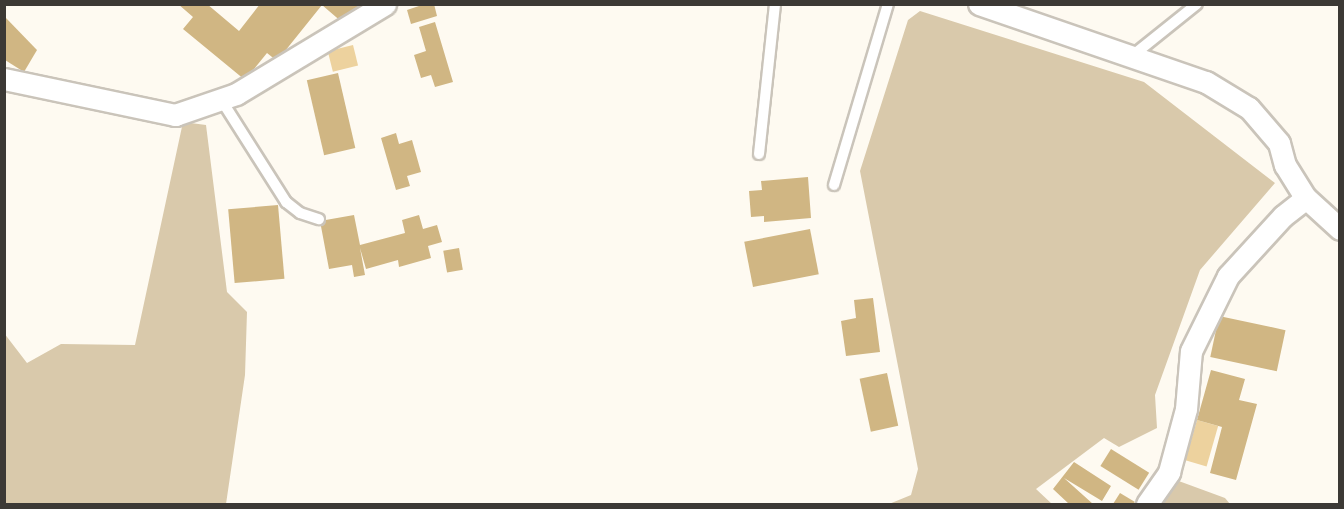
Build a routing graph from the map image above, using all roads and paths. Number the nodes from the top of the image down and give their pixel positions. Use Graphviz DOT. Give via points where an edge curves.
graph roads {
  1 [pos="385,4"];
  2 [pos="775,4"];
  3 [pos="888,4"];
  4 [pos="979,4"];
  5 [pos="1197,4"];
  6 [pos="1132,56"];
  7 [pos="4,79"];
  8 [pos="222,101"];
  9 [pos="759,154"];
  10 [pos="834,185"];
  11 [pos="1306,198"];
  12 [pos="319,219"];
  13 [pos="1340,229"];
  14 [pos="1148,504"];
  1 -- 8 [label="street"];
  2 -- 9 [label="lane"];
  3 -- 10 [label="lane"];
  4 -- 6 [label="street"];
  5 -- 6 [label="lane"];
  6 -- 11 [label="street" via="1206,82 1249,108 1280,143 1285,165"];
  7 -- 8 [label="street" via="175,115"];
  8 -- 12 [label="lane" via="286,201 300,213"];
  11 -- 13 [label="street"];
  11 -- 14 [label="street" via="1283,216 1228,276 1206,317 1191,351 1186,409 1169,472"];
}
